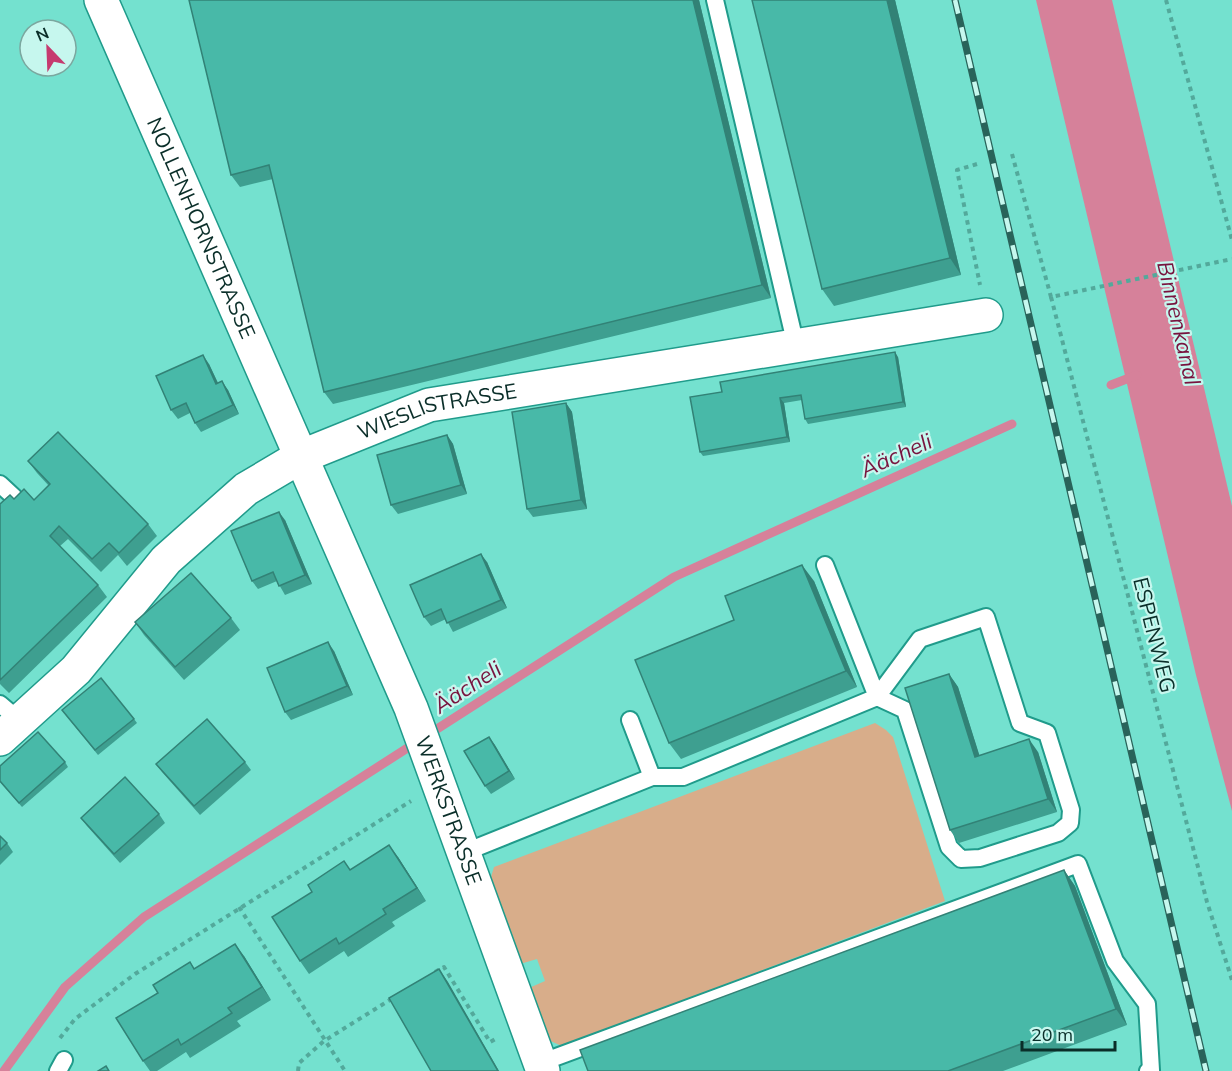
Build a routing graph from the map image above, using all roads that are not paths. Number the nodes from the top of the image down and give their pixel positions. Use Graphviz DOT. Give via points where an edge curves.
graph roads {
  1 [pos="101,0"];
  2 [pos="715,0"];
  3 [pos="986,315"];
  4 [pos="796,346"];
  5 [pos="300,457"];
  6 [pos="0,484"];
  7 [pos="14,497"];
  8 [pos="825,565"];
  9 [pos="877,697"];
  10 [pos="630,720"];
  11 [pos="7,721"];
  12 [pos="652,777"];
  13 [pos="463,853"];
  14 [pos="542,1067"];
  15 [pos="1150,1071"];
  1 -- 5 [label="street, NOLLENHORNSTRASSE"];
  2 -- 4 [label="lane"];
  3 -- 4 [label="street, WIESLISTRASSE"];
  4 -- 5 [label="street, WIESLISTRASSE" via="429,405"];
  5 -- 11 [label="street, WIESLISTRASSE" via="246,489 165,560 76,670"];
  5 -- 13 [label="street, WERKSTRASSE" via="411,708 427,785"];
  6 -- 7 [label="lane"];
  8 -- 9 [label="lane"];
  9 -- 9 [label="lane" via="920,639 986,617 1020,723 1047,733 1071,810 1070,823 1058,833 980,858 961,859 949,848 905,710"];
  9 -- 12 [label="lane" via="683,777"];
  10 -- 12 [label="lane"];
  12 -- 13 [label="lane"];
  13 -- 14 [label="street, WERKSTRASSE"];
  14 -- 15 [label="lane" via="1078,864 1115,961 1147,1004"];
}
